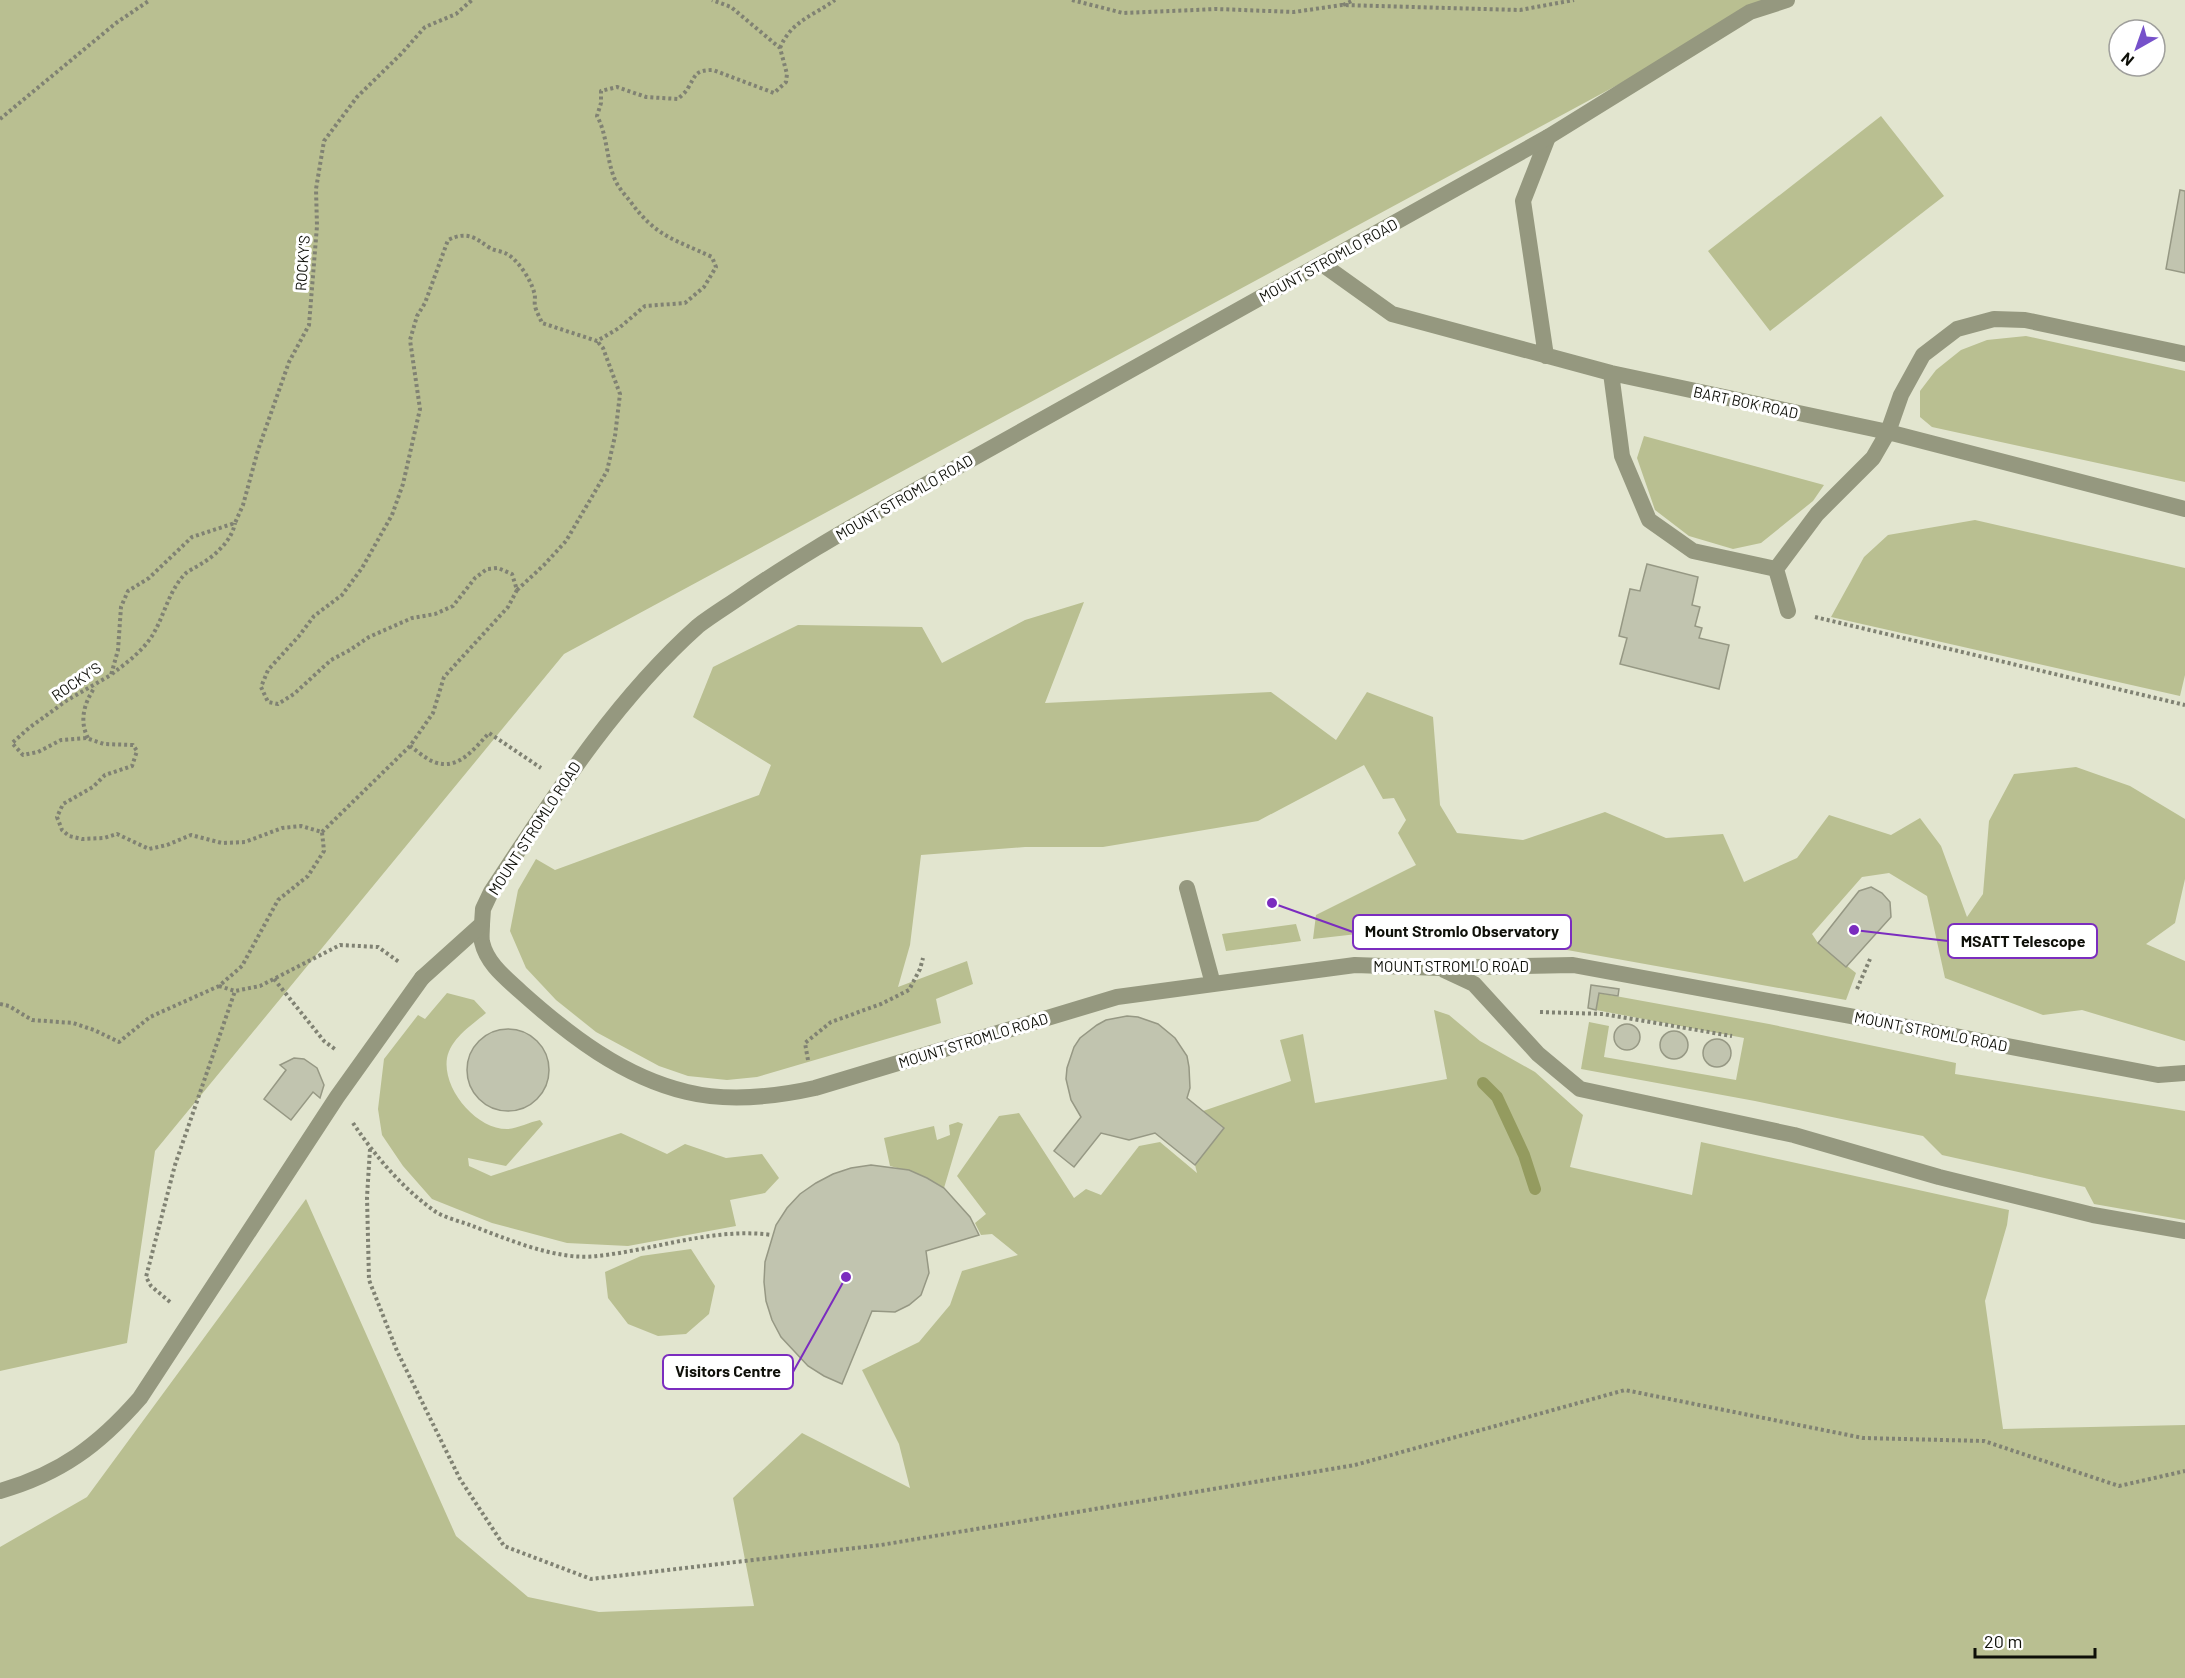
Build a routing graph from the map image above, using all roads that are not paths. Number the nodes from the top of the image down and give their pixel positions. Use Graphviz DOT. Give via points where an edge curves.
graph roads {
  1 [pos="1787,0"];
  2 [pos="1548,137"];
  3 [pos="1322,264"];
  4 [pos="2185,354"];
  5 [pos="1546,356"];
  6 [pos="1611,373"];
  7 [pos="1888,432"];
  8 [pos="2185,509"];
  9 [pos="1776,569"];
  10 [pos="1788,611"];
  11 [pos="1187,888"];
  12 [pos="482,924"];
  13 [pos="1440,968"];
  14 [pos="1213,984"];
  15 [pos="2185,1073"];
  16 [pos="2185,1231"];
  17 [pos="0,1491"];
  1 -- 2 [label="street, MOUNT STROMLO ROAD" via="1750,12"];
  2 -- 3 [label="street, MOUNT STROMLO ROAD"];
  2 -- 5 [label="street" via="1523,201"];
  3 -- 5 [label="street, BART BOK ROAD" via="1392,314"];
  3 -- 12 [label="street, MOUNT STROMLO ROAD" via="891,504 790,563 700,625 643,680 562,783 491,892 483,909"];
  4 -- 7 [label="street" via="2025,320 1994,319 1957,329 1923,355 1901,395"];
  5 -- 6 [label="street, BART BOK ROAD"];
  6 -- 7 [label="street, BART BOK ROAD"];
  6 -- 9 [label="street" via="1622,456 1649,520 1693,551"];
  7 -- 8 [label="street, BART BOK ROAD"];
  7 -- 9 [label="street" via="1873,458 1817,514"];
  9 -- 10 [label="street"];
  11 -- 14 [label="street"];
  12 -- 14 [label="street, MOUNT STROMLO ROAD" via="482,942 493,966 553,1021 614,1063 653,1081 720,1097 814,1088 1117,997"];
  12 -- 17 [label="street" via="422,978 336,1097 140,1398 116,1426 88,1449 57,1469"];
  13 -- 14 [label="street, MOUNT STROMLO ROAD" via="1356,965"];
  13 -- 15 [label="street, MOUNT STROMLO ROAD" via="1573,965 2158,1075"];
  13 -- 16 [label="street" via="1474,984 1538,1054 1580,1089 1794,1135 1939,1177 2093,1215"];
}
